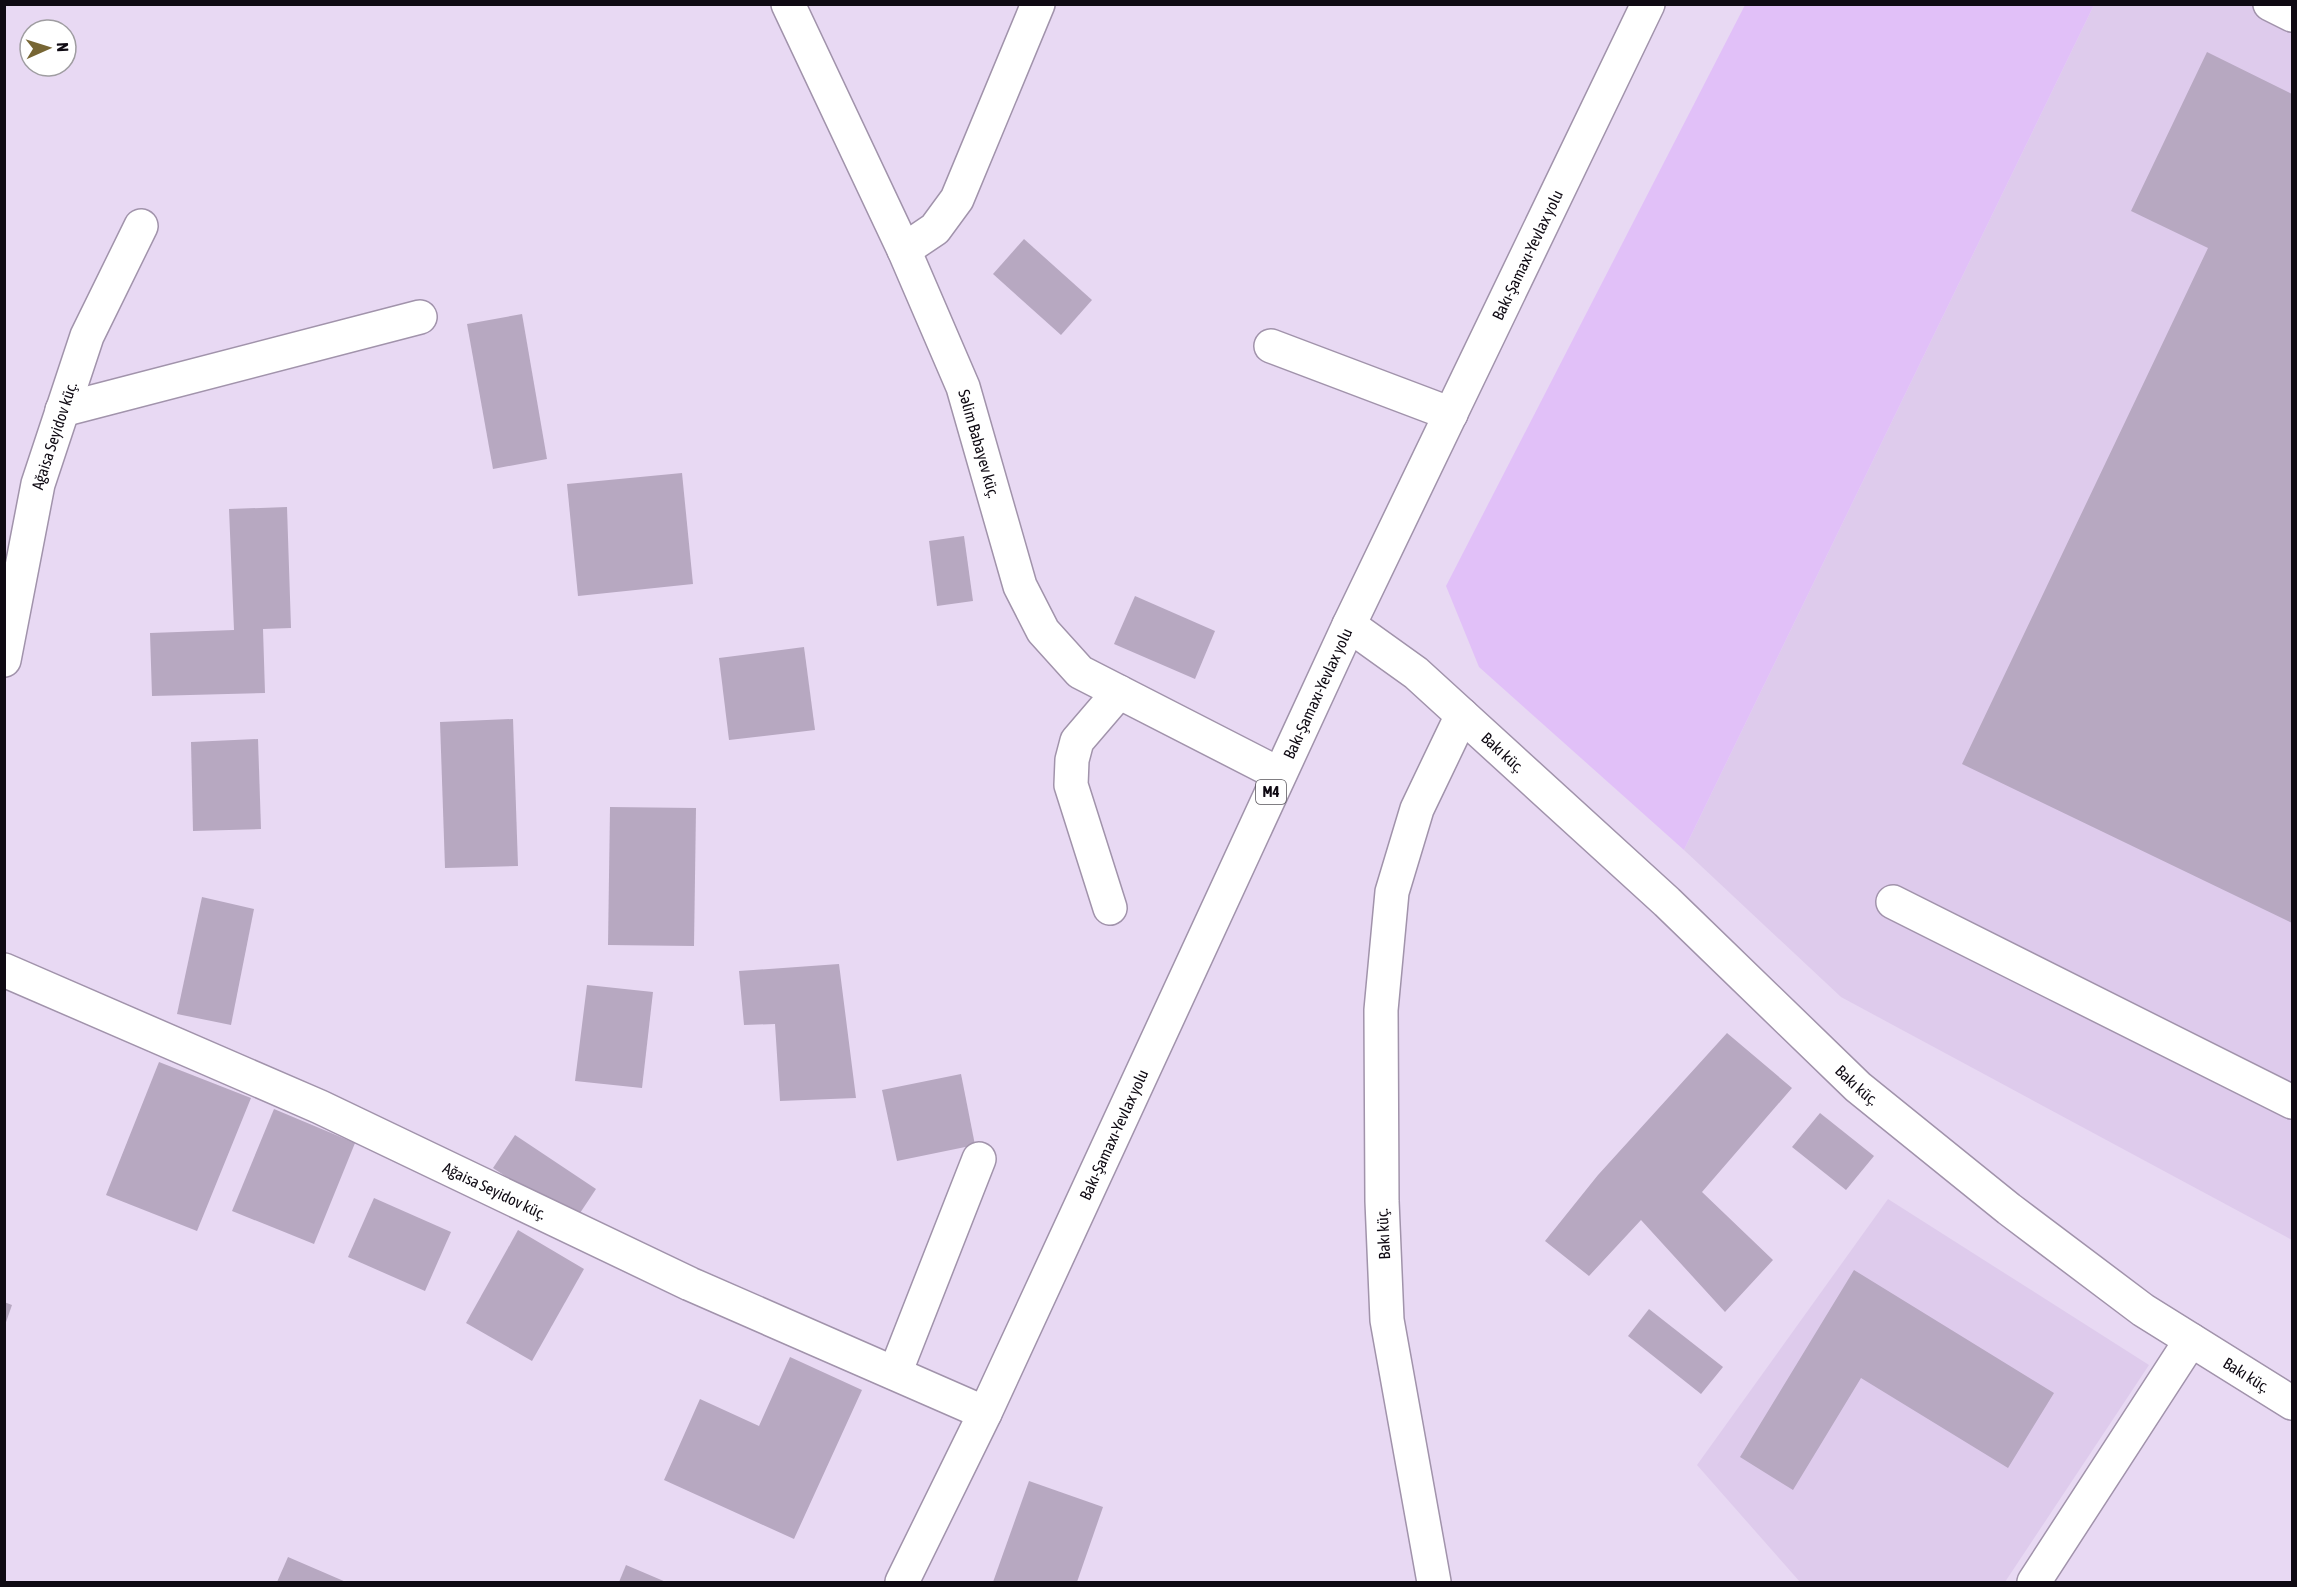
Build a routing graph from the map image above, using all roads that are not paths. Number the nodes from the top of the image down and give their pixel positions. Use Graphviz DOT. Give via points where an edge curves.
graph roads {
  1 [pos="788,4"];
  2 [pos="1038,4"];
  3 [pos="1648,4"];
  4 [pos="2270,4"];
  5 [pos="2292,15"];
  6 [pos="141,226"];
  7 [pos="904,250"];
  8 [pos="420,317"];
  9 [pos="1270,346"];
  10 [pos="62,410"];
  11 [pos="1451,414"];
  12 [pos="1349,625"];
  13 [pos="4,660"];
  14 [pos="1119,692"];
  15 [pos="1462,715"];
  16 [pos="1279,774"];
  17 [pos="1893,902"];
  18 [pos="1110,908"];
  19 [pos="4,970"];
  20 [pos="2292,1102"];
  21 [pos="979,1159"];
  22 [pos="2191,1340"];
  23 [pos="894,1373"];
  24 [pos="2292,1402"];
  25 [pos="985,1413"];
  26 [pos="902,1582"];
  27 [pos="1434,1582"];
  28 [pos="2034,1582"];
  1 -- 7 [label="main road, Səlim Babayev küç."];
  2 -- 7 [label="main road" via="957,200 935,229"];
  3 -- 11 [label="main road, Bakı-Şamaxı-Yevlax yolu / M4"];
  4 -- 5 [label="main road"];
  6 -- 10 [label="main road, Ağaisa Seyidov küç." via="87,336"];
  7 -- 14 [label="main road, Səlim Babayev küç." via="963,387 1020,586 1043,631 1080,672"];
  8 -- 10 [label="main road"];
  9 -- 11 [label="main road"];
  10 -- 13 [label="main road, Ağaisa Seyidov küç." via="38,484"];
  11 -- 12 [label="main road, Bakı-Şamaxı-Yevlax yolu / M4"];
  12 -- 15 [label="main road, Bakı küç." via="1416,674"];
  12 -- 16 [label="main road, Bakı-Şamaxı-Yevlax yolu / M4"];
  14 -- 16 [label="main road, Səlim Babayev küç."];
  14 -- 18 [label="main road" via="1077,741 1072,760 1071,785"];
  15 -- 22 [label="main road, Bakı küç." via="1666,902 1858,1087 2018,1216 2143,1310"];
  15 -- 27 [label="main road, Bakı küç." via="1417,809 1392,892 1381,1010 1387,1320"];
  16 -- 25 [label="main road, Bakı-Şamaxı-Yevlax yolu / M4"];
  17 -- 20 [label="main road"];
  19 -- 23 [label="main road, Ağaisa Seyidov küç." via="320,1107 690,1284"];
  21 -- 23 [label="main road"];
  22 -- 24 [label="main road, Bakı küç."];
  22 -- 28 [label="main road"];
  23 -- 25 [label="main road, Ağaisa Seyidov küç."];
  25 -- 26 [label="main road, Bakı-Şamaxı-Yevlax yolu / M4"];
}
